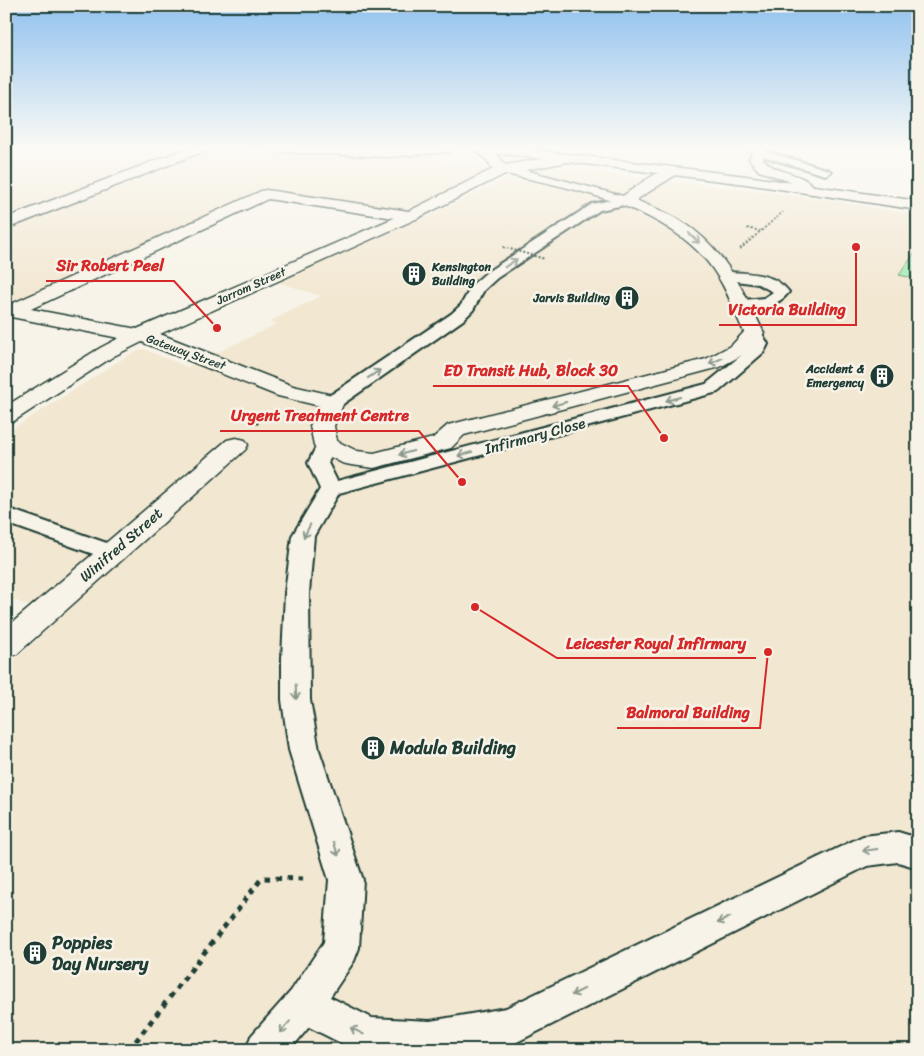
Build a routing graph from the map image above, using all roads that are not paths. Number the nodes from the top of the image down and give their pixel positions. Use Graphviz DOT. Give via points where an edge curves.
graph roads {
  1 [pos="74,197"];
  2 [pos="259,197"];
  3 [pos="288,197"];
  4 [pos="448,197"];
  5 [pos="612,197"];
  6 [pos="630,197"];
  7 [pos="862,197"];
  8 [pos="625,201"];
  9 [pos="918,206"];
  10 [pos="411,216"];
  11 [pos="6,224"];
  12 [pos="726,276"];
  13 [pos="739,304"];
  14 [pos="8,310"];
  15 [pos="754,333"];
  16 [pos="139,336"];
  17 [pos="333,402"];
  18 [pos="6,416"];
  19 [pos="236,445"];
  20 [pos="326,445"];
  21 [pos="331,489"];
  22 [pos="12,518"];
  23 [pos="113,552"];
  24 [pos="6,646"];
  25 [pos="918,853"];
  26 [pos="304,1004"];
  27 [pos="265,1050"];
  1 -- 11 [label="street"];
  2 -- 14 [label="street"];
  3 -- 10 [label="street"];
  4 -- 10 [label="street, Jarrom Street"];
  5 -- 8 [label="street, Infirmary Close"];
  6 -- 8 [label="street"];
  7 -- 9 [label="street"];
  8 -- 12 [label="street, Infirmary Close, one-way" via="674,223 690,234"];
  17 -- 8 [label="lane, one-way" via="457,317 468,307 477,288 492,275 596,207"];
  10 -- 16 [label="street, Jarrom Street"];
  12 -- 13 [label="street, Infirmary Close"];
  12 -- 13 [label="lane" via="764,281 777,286 781,292 771,301"];
  13 -- 15 [label="street, Infirmary Close"];
  14 -- 16 [label="street, Gateway Street"];
  15 -- 20 [label="street, Infirmary Close, one-way" via="739,350 712,363 456,430 442,443 374,461 351,458"];
  15 -- 21 [label="lane, Infirmary Close, one-way" via="760,344 756,352 712,388"];
  16 -- 17 [label="street, Gateway Street" via="286,391"];
  16 -- 18 [label="street, Jarrom Street" via="107,352"];
  17 -- 20 [label="street" via="322,426"];
  19 -- 23 [label="street, Winifred Street"];
  20 -- 21 [label="lane" via="318,463"];
  21 -- 26 [label="lane, one-way" via="303,536 297,593 296,700 304,750 346,880 341,948"];
  22 -- 23 [label="lane"];
  23 -- 24 [label="street, Winifred Street"];
  25 -- 26 [label="lane, one-way" via="898,847 863,851 509,1027 430,1040 370,1038"];
  26 -- 27 [label="lane, one-way"];
}
